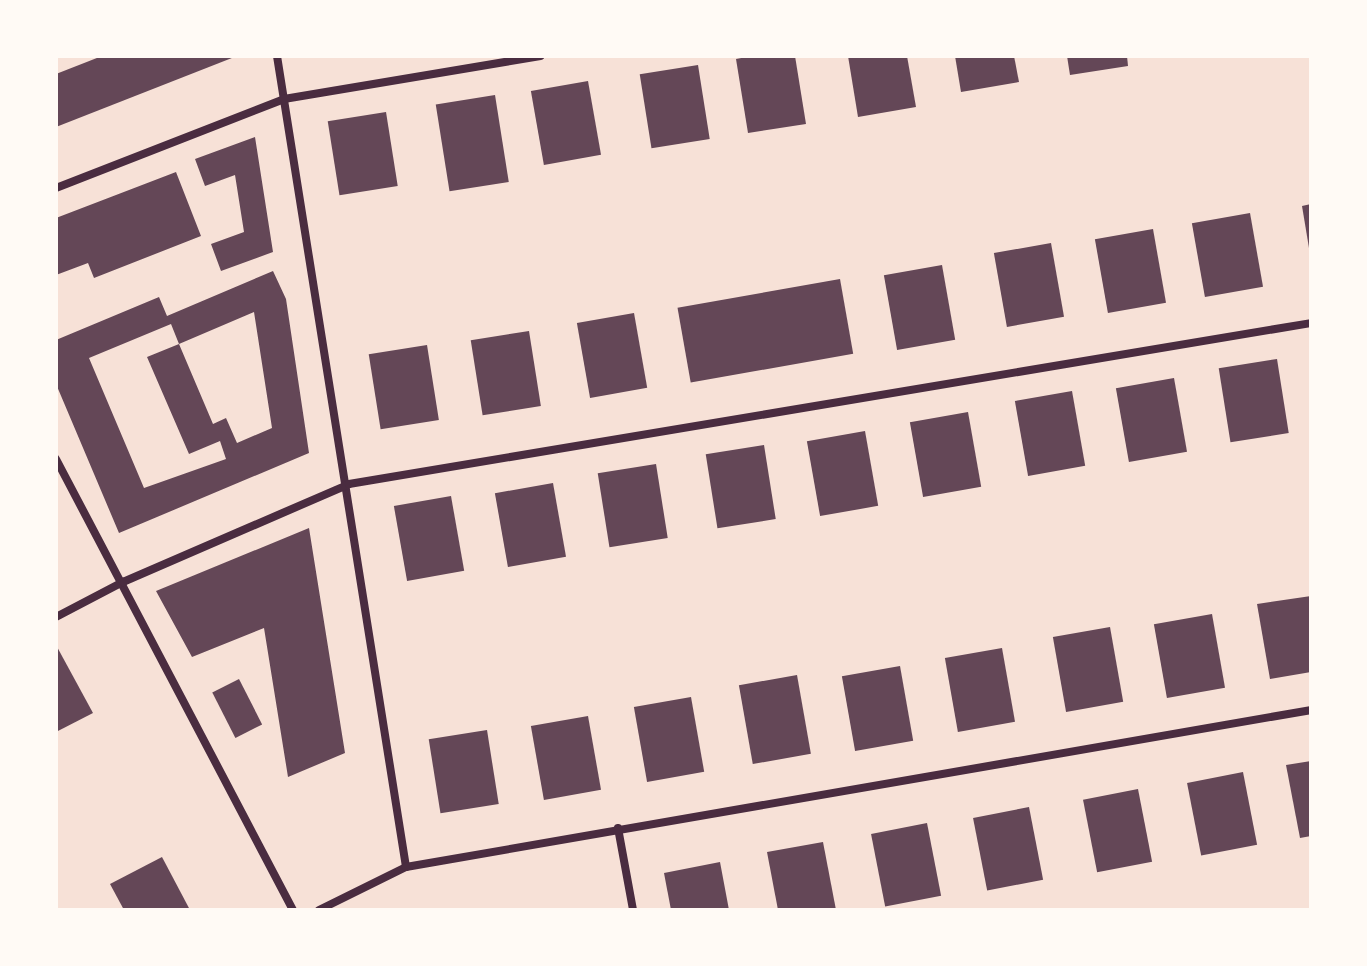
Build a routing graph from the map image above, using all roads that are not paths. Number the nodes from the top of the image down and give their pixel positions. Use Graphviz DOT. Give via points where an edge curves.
graph roads {
  1 [pos="277,56"];
  2 [pos="540,56"];
  3 [pos="284,99"];
  4 [pos="56,188"];
  5 [pos="1311,323"];
  6 [pos="56,459"];
  7 [pos="349,484"];
  8 [pos="123,582"];
  9 [pos="56,617"];
  10 [pos="1311,710"];
  11 [pos="618,828"];
  12 [pos="406,867"];
  13 [pos="293,910"];
  14 [pos="319,910"];
  15 [pos="633,910"];
  1 -- 3 [label="street"];
  2 -- 3 [label="street"];
  3 -- 4 [label="street"];
  3 -- 7 [label="street"];
  5 -- 7 [label="street"];
  6 -- 8 [label="street"];
  7 -- 8 [label="street"];
  7 -- 12 [label="street"];
  8 -- 9 [label="street"];
  8 -- 13 [label="street"];
  10 -- 11 [label="street"];
  11 -- 12 [label="street"];
  11 -- 15 [label="street"];
  12 -- 14 [label="street"];
}
